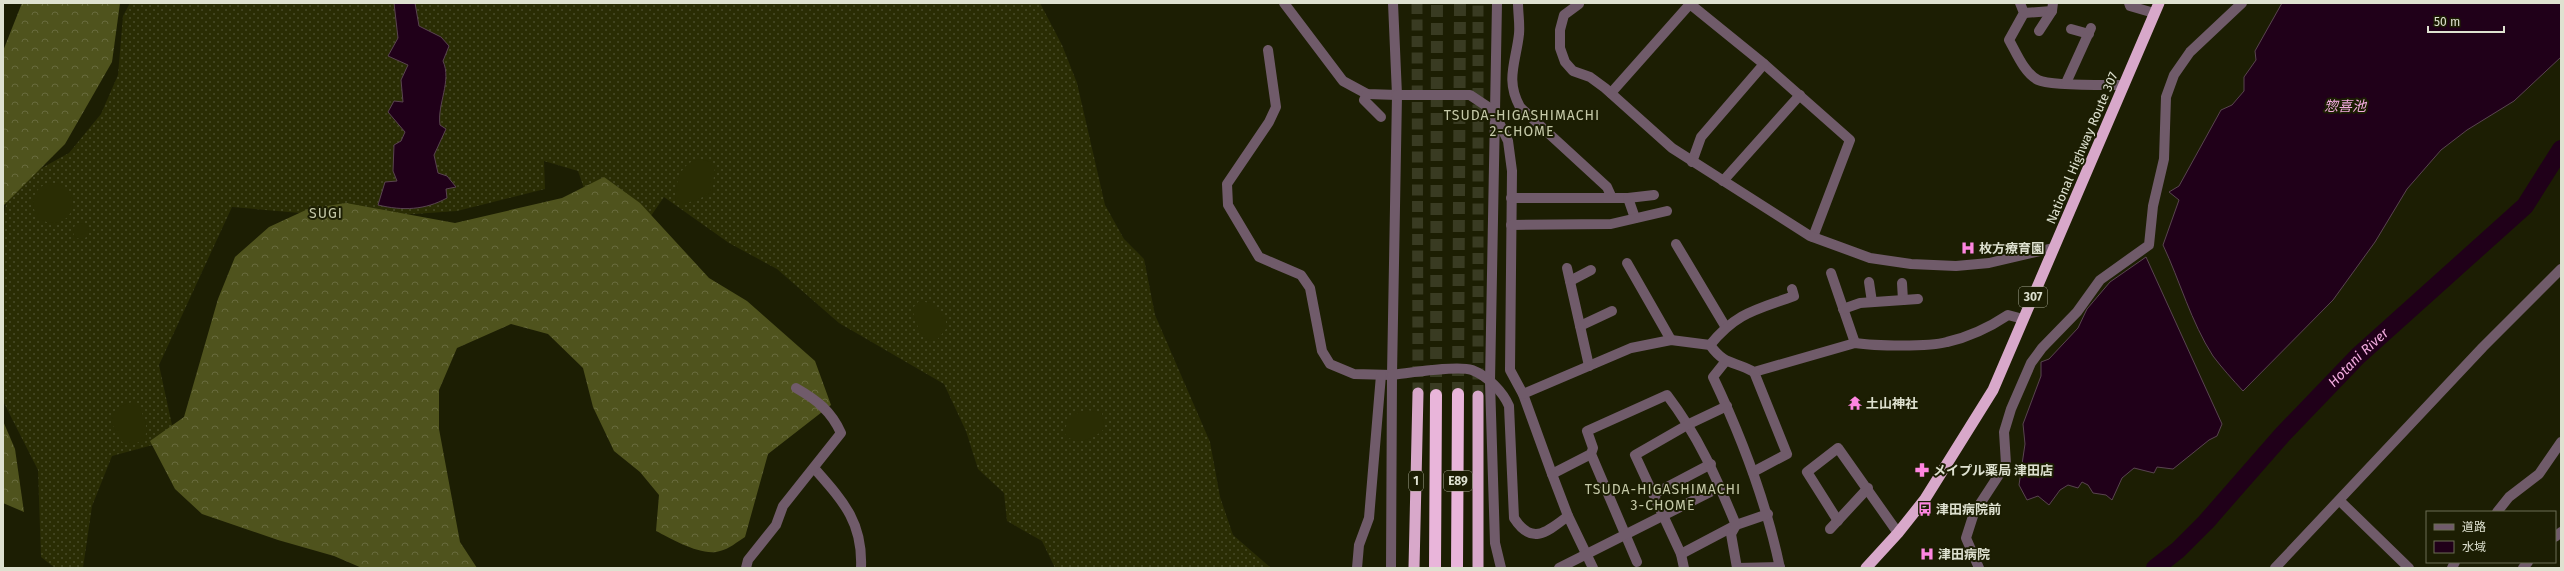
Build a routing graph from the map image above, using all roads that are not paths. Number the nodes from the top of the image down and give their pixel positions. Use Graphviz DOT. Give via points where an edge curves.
graph roads {
  1 [pos="1284,3"];
  2 [pos="1393,3"];
  3 [pos="1497,3"];
  4 [pos="1518,3"];
  5 [pos="2020,3"];
  6 [pos="2129,3"];
  7 [pos="2242,3"];
  8 [pos="1579,4"];
  9 [pos="2052,7"];
  10 [pos="2157,8"];
  11 [pos="2024,13"];
  12 [pos="2071,29"];
  13 [pos="2039,31"];
  14 [pos="1268,50"];
  15 [pos="1764,64"];
  16 [pos="2066,83"];
  17 [pos="2124,85"];
  18 [pos="1611,93"];
  19 [pos="1367,94"];
  20 [pos="1397,95"];
  21 [pos="1800,96"];
  22 [pos="1494,111"];
  23 [pos="1381,117"];
  24 [pos="1692,162"];
  25 [pos="1722,181"];
  26 [pos="1654,195"];
  27 [pos="1511,198"];
  28 [pos="1612,198"];
  29 [pos="1628,198"];
  30 [pos="1668,211"];
  31 [pos="1635,218"];
  32 [pos="1511,225"];
  33 [pos="1813,238"];
  34 [pos="1676,244"];
  35 [pos="2054,248"];
  36 [pos="1627,263"];
  37 [pos="1567,268"];
  38 [pos="2561,269"];
  39 [pos="1591,270"];
  40 [pos="1831,273"];
  41 [pos="1570,280"];
  42 [pos="1869,282"];
  43 [pos="1902,283"];
  44 [pos="1792,289"];
  45 [pos="1918,299"];
  46 [pos="1903,300"];
  47 [pos="1872,302"];
  48 [pos="1843,309"];
  49 [pos="1612,311"];
  50 [pos="2023,319"];
  51 [pos="1580,326"];
  52 [pos="1725,326"];
  53 [pos="1671,340"];
  54 [pos="1856,343"];
  55 [pos="1710,344"];
  56 [pos="1725,362"];
  57 [pos="1589,366"];
  58 [pos="1754,372"];
  59 [pos="1386,375"];
  60 [pos="1490,382"];
  61 [pos="796,388"];
  62 [pos="1418,393"];
  63 [pos="1458,394"];
  64 [pos="1523,394"];
  65 [pos="1436,395"];
  66 [pos="1478,396"];
  67 [pos="1727,406"];
  68 [pos="1690,424"];
  69 [pos="2561,442"];
  70 [pos="1591,454"];
  71 [pos="1711,464"];
  72 [pos="814,468"];
  73 [pos="1753,472"];
  74 [pos="1552,474"];
  75 [pos="1720,487"];
  76 [pos="1868,488"];
  77 [pos="1654,494"];
  78 [pos="2340,501"];
  79 [pos="2498,511"];
  80 [pos="1664,514"];
  81 [pos="1768,514"];
  82 [pos="1568,516"];
  83 [pos="1838,521"];
  84 [pos="1736,525"];
  85 [pos="1830,529"];
  86 [pos="1898,533"];
  87 [pos="1626,535"];
  88 [pos="1587,553"];
  89 [pos="1681,554"];
  90 [pos="1637,562"];
  91 [pos="746,568"];
  92 [pos="861,568"];
  93 [pos="1357,568"];
  94 [pos="1391,568"];
  95 [pos="1414,568"];
  96 [pos="1435,568"];
  97 [pos="1457,568"];
  98 [pos="1478,568"];
  99 [pos="1501,568"];
  100 [pos="1559,568"];
  101 [pos="1593,568"];
  102 [pos="1684,568"];
  103 [pos="1780,568"];
  104 [pos="1866,568"];
  105 [pos="1979,568"];
  106 [pos="2275,568"];
  107 [pos="2409,568"];
  1 -- 19 [label="street" via="1343,81"];
  2 -- 20 [label="street"];
  3 -- 22 [label="street"];
  4 -- 28 [label="street" via="1519,33 1511,79 1513,93 1520,107 1607,187"];
  5 -- 11 [label="street"];
  6 -- 10 [label="street" via="2130,6"];
  7 -- 105 [label="street" via="2190,52 2174,74 2166,97 2164,159 2153,206 2149,245 2100,280 2077,312 2031,363 2004,432 2006,464 1974,513 1966,538"];
  8 -- 18 [label="street" via="1564,14 1560,30 1560,48 1565,62 1573,71 1590,77"];
  9 -- 11 [label="street"];
  9 -- 13 [label="street"];
  10 -- 17 [label="highway, National Highway Route 307 / 307"];
  11 -- 16 [label="street" via="2009,40 2021,63 2038,80"];
  12 -- 16 [label="street" via="2090,31"];
  14 -- 59 [label="street" via="1276,107 1269,122 1227,184 1228,205 1259,257 1302,275 1310,288 1322,351 1330,364 1354,374"];
  15 -- 18 [label="street" via="1690,4"];
  15 -- 21 [label="street"];
  15 -- 24 [label="street" via="1701,137"];
  16 -- 17 [label="street"];
  17 -- 35 [label="highway, National Highway Route 307 / 307"];
  18 -- 24 [label="street" via="1672,148"];
  19 -- 20 [label="street"];
  19 -- 23 [label="street" via="1364,100"];
  20 -- 22 [label="street" via="1470,95"];
  20 -- 59 [label="street"];
  21 -- 25 [label="street"];
  21 -- 33 [label="street" via="1850,140"];
  22 -- 27 [label="street" via="1508,141 1512,171"];
  22 -- 60 [label="street"];
  24 -- 25 [label="street"];
  25 -- 33 [label="street"];
  26 -- 29 [label="street"];
  27 -- 28 [label="street"];
  27 -- 32 [label="street"];
  28 -- 29 [label="street"];
  29 -- 31 [label="street"];
  30 -- 31 [label="street"];
  31 -- 32 [label="street" via="1611,224"];
  32 -- 64 [label="street" via="1510,370"];
  33 -- 35 [label="street" via="1870,258 1911,264 1956,266 1989,263"];
  34 -- 52 [label="street"];
  35 -- 50 [label="highway, National Highway Route 307 / 307"];
  36 -- 53 [label="street"];
  37 -- 41 [label="street"];
  38 -- 78 [label="street" via="2483,347"];
  39 -- 41 [label="street"];
  40 -- 48 [label="street"];
  41 -- 51 [label="street"];
  42 -- 47 [label="street"];
  43 -- 46 [label="street"];
  44 -- 52 [label="street" via="1794,296 1737,317"];
  45 -- 46 [label="street"];
  46 -- 47 [label="street"];
  47 -- 48 [label="street"];
  48 -- 54 [label="street"];
  49 -- 51 [label="street"];
  50 -- 54 [label="street" via="2008,315 1991,326 1946,343"];
  50 -- 86 [label="highway, National Highway Route 307 / 307" via="1993,390 1977,418 1925,499"];
  51 -- 57 [label="street"];
  52 -- 55 [label="street"];
  53 -- 55 [label="street"];
  53 -- 57 [label="street" via="1631,348"];
  54 -- 58 [label="street"];
  55 -- 56 [label="street"];
  56 -- 58 [label="street" via="1744,366"];
  56 -- 67 [label="street" via="1713,377"];
  57 -- 64 [label="street"];
  58 -- 73 [label="street" via="1787,454"];
  59 -- 60 [label="street" via="1452,369 1472,370"];
  59 -- 93 [label="street" via="1369,518 1359,545"];
  59 -- 94 [label="street"];
  60 -- 82 [label="street" via="1505,395 1510,406 1514,518 1521,528 1537,534 1549,530"];
  60 -- 99 [label="street" via="1495,543"];
  61 -- 72 [label="street" via="825,407 841,433"];
  62 -- 95 [label="highway, 1"];
  63 -- 97 [label="highway, E89"];
  64 -- 74 [label="street"];
  65 -- 96 [label="highway, E89"];
  66 -- 98 [label="highway"];
  67 -- 68 [label="street"];
  67 -- 73 [label="street"];
  68 -- 70 [label="street" via="1668,395 1587,431 1593,448"];
  68 -- 71 [label="street"];
  68 -- 77 [label="street" via="1635,455"];
  69 -- 79 [label="street" via="2539,474 2509,497"];
  70 -- 74 [label="street"];
  70 -- 87 [label="street"];
  71 -- 75 [label="street"];
  71 -- 77 [label="street"];
  72 -- 91 [label="street" via="798,484 783,506 776,525 748,560"];
  72 -- 92 [label="street" via="845,504 854,519 861,550"];
  73 -- 81 [label="street"];
  74 -- 82 [label="street"];
  75 -- 80 [label="street"];
  75 -- 84 [label="street"];
  76 -- 83 [label="street"];
  76 -- 83 [label="street" via="1838,448 1807,472"];
  76 -- 86 [label="street"];
  77 -- 80 [label="street"];
  78 -- 106 [label="street"];
  78 -- 107 [label="street"];
  80 -- 87 [label="street"];
  80 -- 89 [label="street"];
  81 -- 84 [label="street"];
  81 -- 103 [label="street"];
  82 -- 88 [label="street"];
  83 -- 85 [label="street"];
  84 -- 89 [label="street"];
  84 -- 103 [label="street" via="1731,534 1737,568"];
  86 -- 104 [label="highway, National Highway Route 307 / 307"];
  87 -- 88 [label="street"];
  87 -- 90 [label="street"];
  88 -- 100 [label="street"];
  88 -- 101 [label="street"];
  89 -- 102 [label="street"];
}
